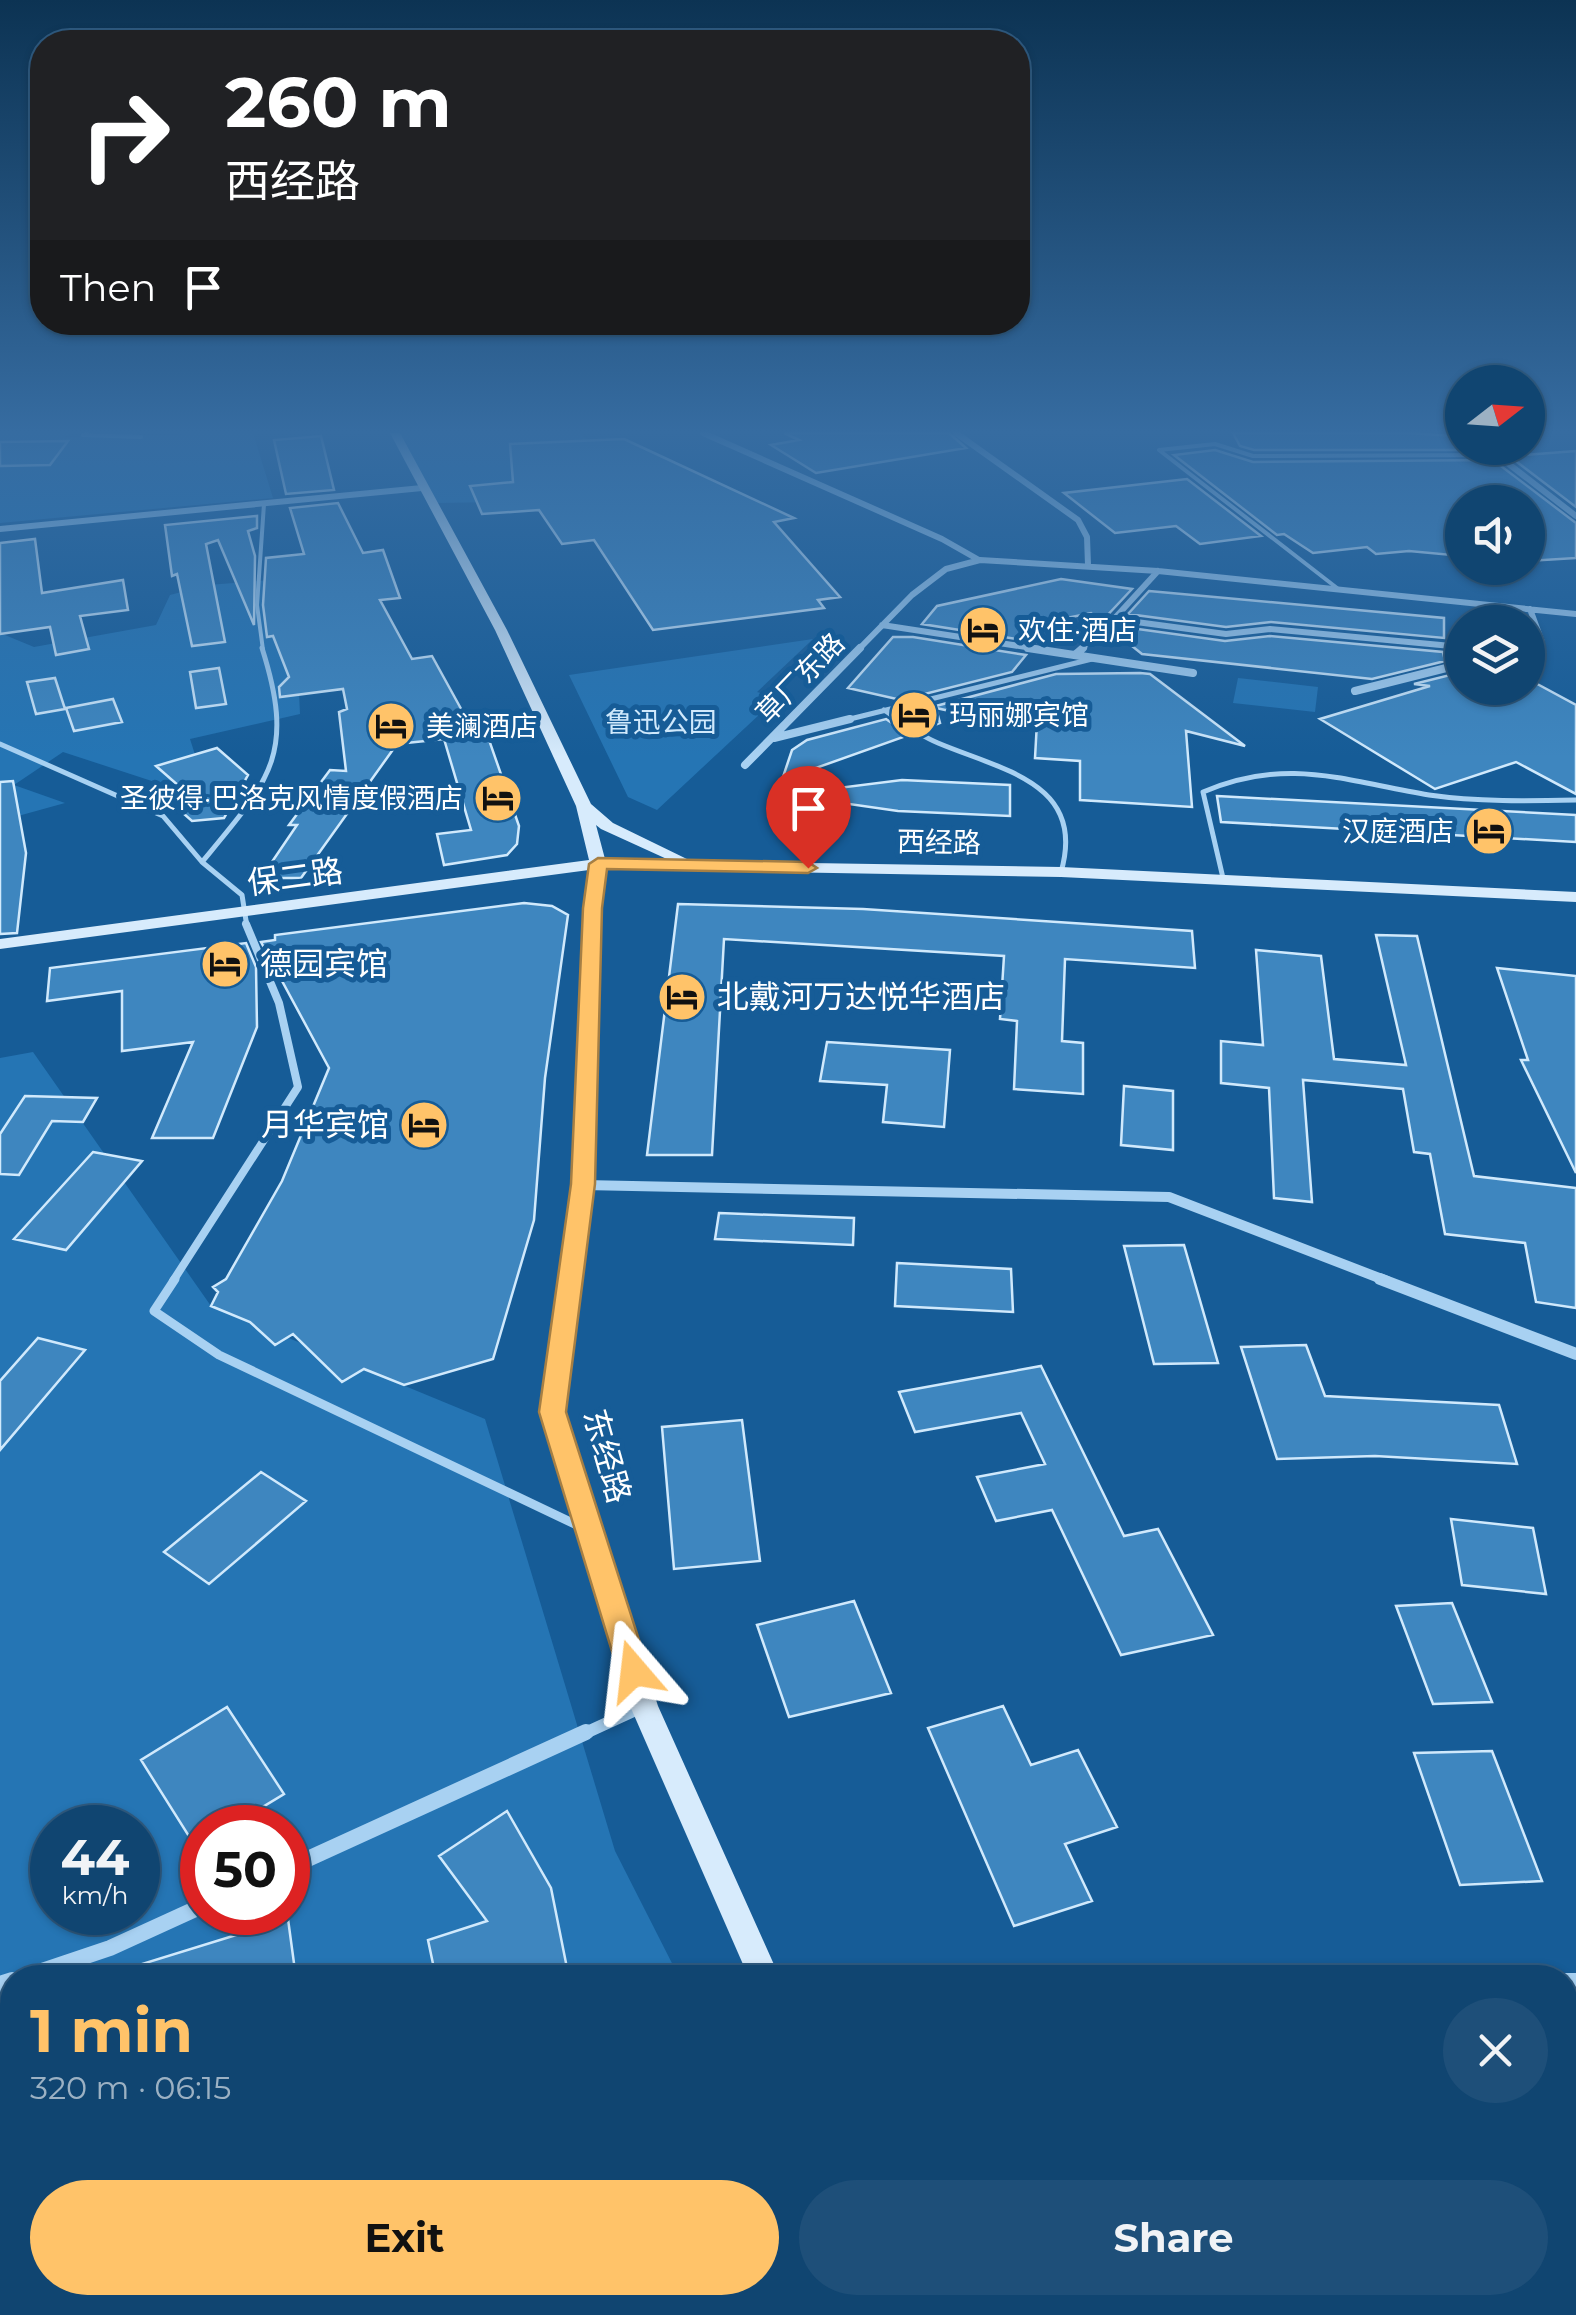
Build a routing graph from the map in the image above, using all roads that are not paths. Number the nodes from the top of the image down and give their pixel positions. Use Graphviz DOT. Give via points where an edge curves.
graph roads {
  1 [pos="264,541"];
  2 [pos="452,541"];
  3 [pos="947,541"];
  4 [pos="1087,541"];
  5 [pos="1276,541"];
  6 [pos="980,560"];
  7 [pos="1088,566"];
  8 [pos="1158,572"];
  9 [pos="1337,588"];
  10 [pos="1493,605"];
  11 [pos="1545,611"];
  12 [pos="1576,614"];
  13 [pos="1114,619"];
  14 [pos="882,625"];
  15 [pos="1445,645"];
  16 [pos="1076,654"];
  17 [pos="1096,658"];
  18 [pos="1445,668"];
  19 [pos="1193,673"];
  20 [pos="1354,690"];
  21 [pos="884,710"];
  22 [pos="850,719"];
  23 [pos="773,738"];
  24 [pos="0,744"];
  25 [pos="745,765"];
  26 [pos="1576,800"];
  27 [pos="584,806"];
  28 [pos="202,862"];
  29 [pos="598,864"];
  30 [pos="700,866"];
  31 [pos="1061,872"];
  32 [pos="1223,878"];
  33 [pos="1576,897"];
  34 [pos="242,915"];
  35 [pos="0,944"];
  36 [pos="583,1184"];
  37 [pos="1576,1354"];
  38 [pos="590,1531"];
  39 [pos="644,1706"];
  40 [pos="310,1858"];
  41 [pos="180,1916"];
  42 [pos="60,1965"];
  43 [pos="759,1965"];
  1 -- 28 [label="lane" via="256,622 278,698 274,761 259,792"];
  2 -- 27 [label="main road"];
  3 -- 6 [label="street"];
  4 -- 7 [label="street"];
  5 -- 9 [label="lane"];
  6 -- 7 [label="street, 草厂东路"];
  6 -- 14 [label="street, 草厂东路" via="946,568"];
  7 -- 8 [label="street, 草厂东路"];
  8 -- 9 [label="street, 草厂东路"];
  8 -- 13 [label="street"];
  9 -- 10 [label="street, 草厂东路"];
  11 -- 12 [label="street, 草厂东路"];
  13 -- 15 [label="street" via="1226,634 1270,629"];
  13 -- 16 [label="street"];
  14 -- 16 [label="street"];
  14 -- 23 [label="street, 草厂东路"];
  16 -- 17 [label="street"];
  17 -- 19 [label="street"];
  17 -- 21 [label="lane"];
  18 -- 20 [label="street"];
  21 -- 22 [label="lane"];
  21 -- 31 [label="lane" via="932,741 1026,777 1053,799 1072,828"];
  22 -- 23 [label="street"];
  23 -- 25 [label="street, 草厂东路"];
  24 -- 28 [label="lane" via="164,816"];
  26 -- 32 [label="lane" via="1458,799 1289,769 1236,774 1204,792"];
  27 -- 29 [label="main road"];
  27 -- 30 [label="main road" via="634,840"];
  28 -- 34 [label="lane" via="242,894"];
  29 -- 30 [label="main road, 西经路"];
  29 -- 34 [label="main road, 保二路"];
  29 -- 36 [label="main road, 东经路"];
  30 -- 31 [label="main road, 西经路"];
  31 -- 32 [label="main road, 西经路"];
  32 -- 33 [label="main road, 西经路"];
  34 -- 35 [label="main road, 保二路"];
  34 -- 38 [label="lane" via="279,1003 298,1087 154,1310 219,1355"];
  36 -- 37 [label="street" via="1170,1197"];
  36 -- 38 [label="main road, 东经路" via="552,1412"];
  38 -- 39 [label="main road, 东经路"];
  39 -- 40 [label="street"];
  39 -- 43 [label="main road, 东经路"];
  41 -- 42 [label="street"];
}
